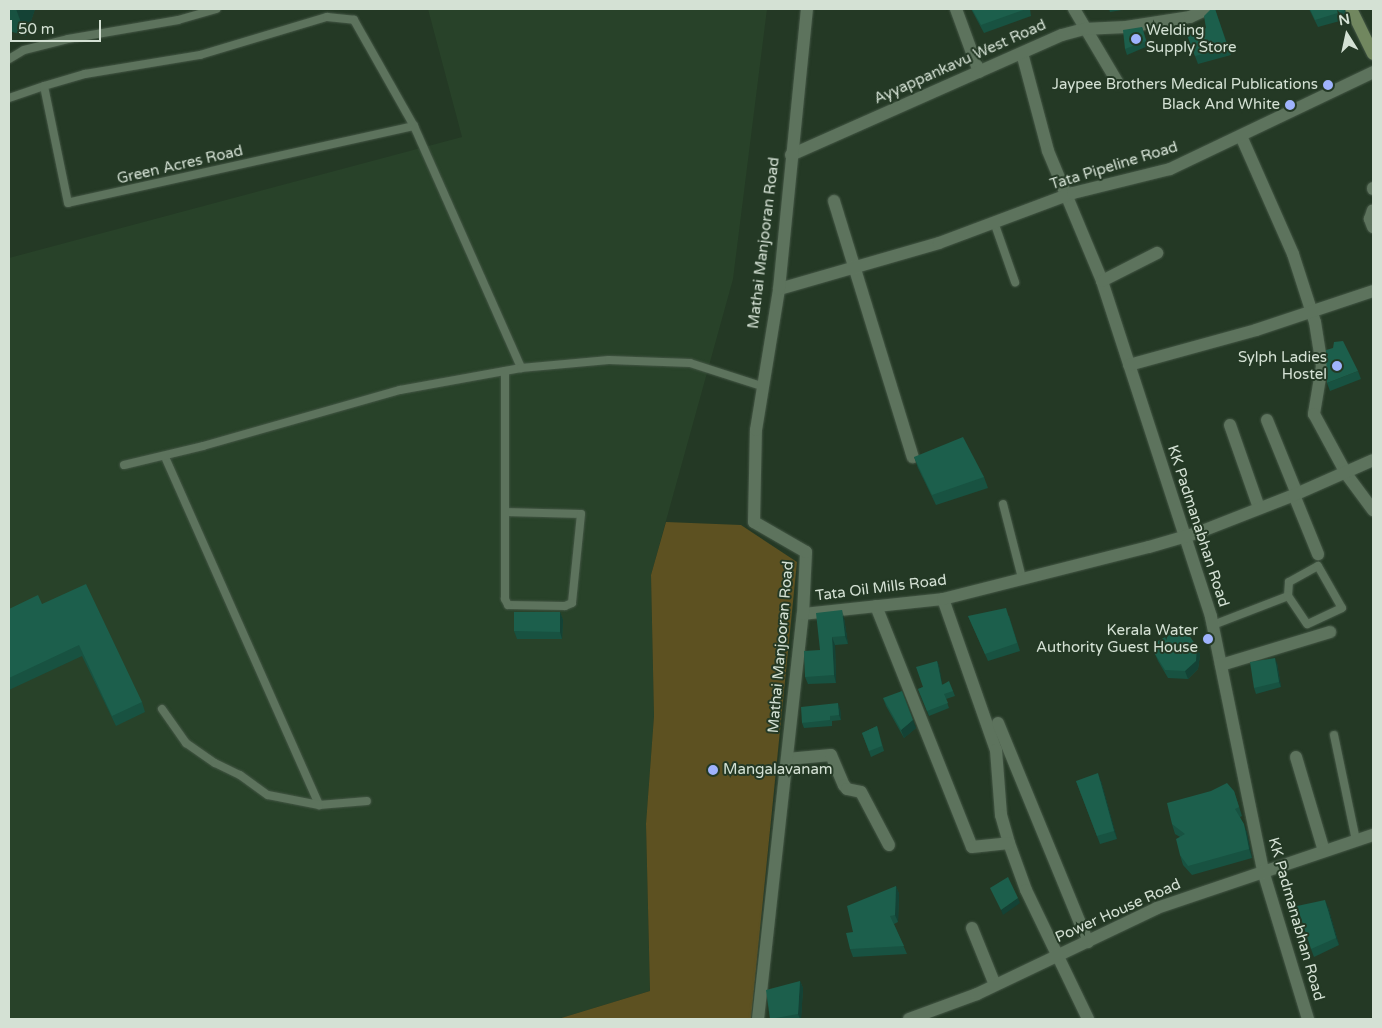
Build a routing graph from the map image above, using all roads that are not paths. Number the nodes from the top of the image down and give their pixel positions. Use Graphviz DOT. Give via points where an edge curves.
graph roads {
  1 [pos="216,9"];
  2 [pos="807,9"];
  3 [pos="956,9"];
  4 [pos="1074,9"];
  5 [pos="1207,9"];
  6 [pos="1350,9"];
  7 [pos="1084,29"];
  8 [pos="1022,53"];
  9 [pos="1373,54"];
  10 [pos="9,59"];
  11 [pos="979,72"];
  12 [pos="1373,72"];
  13 [pos="1118,83"];
  14 [pos="44,86"];
  15 [pos="9,98"];
  16 [pos="414,126"];
  17 [pos="1241,136"];
  18 [pos="791,155"];
  19 [pos="1067,196"];
  20 [pos="834,201"];
  21 [pos="1373,210"];
  22 [pos="994,222"];
  23 [pos="1373,227"];
  24 [pos="1157,253"];
  25 [pos="855,268"];
  26 [pos="1102,281"];
  27 [pos="1015,282"];
  28 [pos="779,289"];
  29 [pos="1373,291"];
  30 [pos="1312,311"];
  31 [pos="1129,365"];
  32 [pos="522,368"];
  33 [pos="505,371"];
  34 [pos="761,386"];
  35 [pos="1267,420"];
  36 [pos="1230,425"];
  37 [pos="165,457"];
  38 [pos="913,457"];
  39 [pos="1373,460"];
  40 [pos="124,465"];
  41 [pos="1347,474"];
  42 [pos="1296,495"];
  43 [pos="1003,504"];
  44 [pos="1259,508"];
  45 [pos="1373,510"];
  46 [pos="505,512"];
  47 [pos="1182,536"];
  48 [pos="1318,554"];
  49 [pos="1022,578"];
  50 [pos="1288,596"];
  51 [pos="943,599"];
  52 [pos="876,606"];
  53 [pos="803,614"];
  54 [pos="1213,626"];
  55 [pos="1330,632"];
  56 [pos="1221,665"];
  57 [pos="162,709"];
  58 [pos="995,728"];
  59 [pos="1334,735"];
  60 [pos="1296,757"];
  61 [pos="787,759"];
  62 [pos="367,802"];
  63 [pos="319,805"];
  64 [pos="1373,835"];
  65 [pos="1356,840"];
  66 [pos="1009,843"];
  67 [pos="889,844"];
  68 [pos="1324,851"];
  69 [pos="1263,871"];
  70 [pos="972,928"];
  71 [pos="1088,942"];
  72 [pos="1057,957"];
  73 [pos="995,985"];
  74 [pos="758,1019"];
  75 [pos="909,1019"];
  76 [pos="1088,1019"];
  77 [pos="1308,1019"];
  1 -- 10 [label="lane" via="178,20 73,38 24,50"];
  2 -- 18 [label="street, Mathai Manjooran Road"];
  3 -- 11 [label="street"];
  4 -- 7 [label="street"];
  5 -- 7 [label="street, Ayyappankavu West Road" via="1190,17 1126,27"];
  6 -- 9 [label="main road"];
  7 -- 8 [label="street, Ayyappankavu West Road"];
  7 -- 13 [label="street"];
  8 -- 11 [label="street, Ayyappankavu West Road"];
  8 -- 19 [label="street, KK Padmanabhan Road" via="1048,150"];
  11 -- 18 [label="street, Ayyappankavu West Road"];
  12 -- 17 [label="street, Tata Pipeline Road"];
  14 -- 15 [label="lane"];
  14 -- 16 [label="lane" via="85,74 200,55 327,17 354,20"];
  14 -- 16 [label="lane, Green Acres Road" via="68,203"];
  16 -- 32 [label="lane"];
  17 -- 19 [label="street, Tata Pipeline Road" via="1170,169"];
  17 -- 30 [label="street" via="1293,254"];
  18 -- 28 [label="street, Mathai Manjooran Road"];
  19 -- 22 [label="street, Tata Pipeline Road"];
  19 -- 26 [label="street, KK Padmanabhan Road"];
  20 -- 25 [label="street"];
  21 -- 23 [label="street" via="1370,219"];
  22 -- 25 [label="street, Tata Pipeline Road" via="939,243"];
  22 -- 27 [label="lane"];
  24 -- 26 [label="street"];
  25 -- 28 [label="street, Tata Pipeline Road"];
  25 -- 38 [label="street"];
  26 -- 31 [label="street, KK Padmanabhan Road"];
  28 -- 34 [label="street, Mathai Manjooran Road"];
  29 -- 30 [label="street"];
  30 -- 31 [label="street"];
  30 -- 41 [label="street" via="1322,366 1314,414"];
  31 -- 47 [label="street, KK Padmanabhan Road"];
  32 -- 33 [label="lane"];
  32 -- 34 [label="lane" via="608,360 690,363"];
  33 -- 37 [label="lane" via="400,390"];
  33 -- 46 [label="lane"];
  34 -- 53 [label="street, Mathai Manjooran Road" via="754,522 806,552"];
  35 -- 42 [label="street"];
  36 -- 44 [label="street"];
  37 -- 40 [label="lane"];
  37 -- 63 [label="lane"];
  39 -- 41 [label="street, Tata Oil Mills Road"];
  41 -- 42 [label="street, Tata Oil Mills Road"];
  41 -- 45 [label="street"];
  42 -- 44 [label="street, Tata Oil Mills Road"];
  42 -- 48 [label="street"];
  43 -- 49 [label="lane"];
  44 -- 47 [label="street, Tata Oil Mills Road"];
  46 -- 46 [label="lane" via="505,599 508,605 565,606 572,603 581,514"];
  47 -- 49 [label="street, Tata Oil Mills Road"];
  47 -- 54 [label="street, KK Padmanabhan Road"];
  49 -- 51 [label="street, Tata Oil Mills Road"];
  50 -- 50 [label="lane" via="1289,582 1318,566 1342,608 1308,624"];
  50 -- 54 [label="lane"];
  51 -- 52 [label="street, Tata Oil Mills Road"];
  51 -- 58 [label="street"];
  52 -- 53 [label="street, Tata Oil Mills Road"];
  52 -- 66 [label="street" via="972,847"];
  53 -- 61 [label="street, Mathai Manjooran Road"];
  54 -- 56 [label="street, KK Padmanabhan Road"];
  55 -- 56 [label="street"];
  56 -- 69 [label="street, KK Padmanabhan Road"];
  57 -- 63 [label="lane" via="186,743 215,763 240,775 268,795"];
  58 -- 66 [label="street" via="1001,815"];
  58 -- 71 [label="street"];
  59 -- 65 [label="lane"];
  60 -- 68 [label="street"];
  61 -- 67 [label="street" via="831,755 844,785 847,789 861,792"];
  61 -- 74 [label="street, Mathai Manjooran Road"];
  62 -- 63 [label="lane"];
  64 -- 65 [label="street, Power House Road"];
  65 -- 68 [label="street, Power House Road"];
  66 -- 72 [label="street"];
  68 -- 69 [label="street, Power House Road"];
  69 -- 71 [label="street, Power House Road" via="1157,908"];
  69 -- 77 [label="street, KK Padmanabhan Road"];
  70 -- 73 [label="street"];
  71 -- 72 [label="street, Power House Road"];
  72 -- 73 [label="street, Power House Road"];
  72 -- 76 [label="street"];
  73 -- 75 [label="street, Power House Road"];
}
